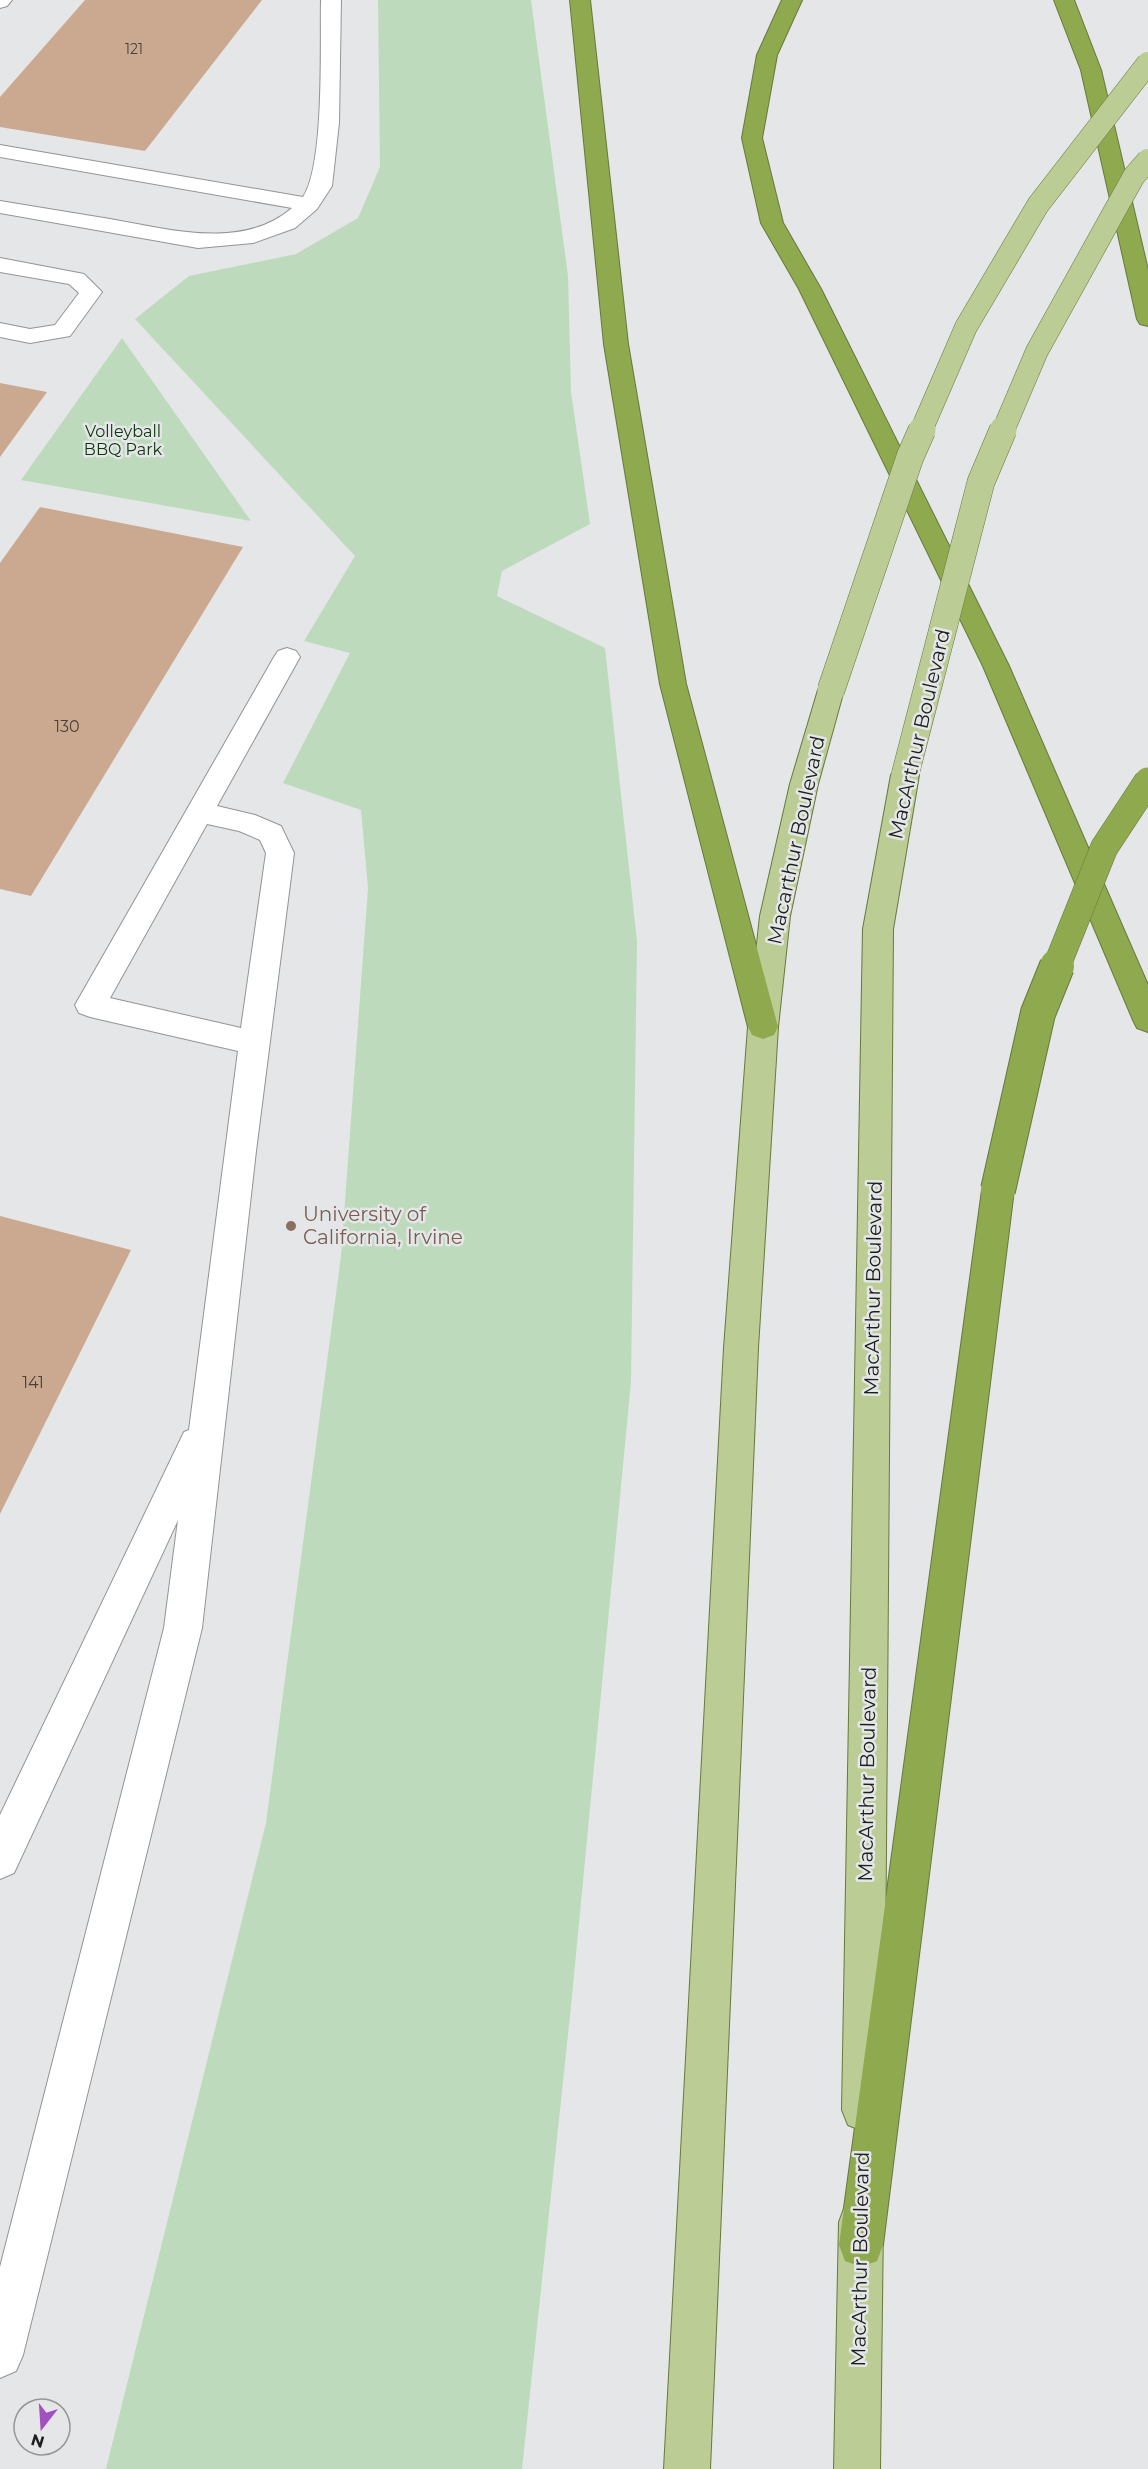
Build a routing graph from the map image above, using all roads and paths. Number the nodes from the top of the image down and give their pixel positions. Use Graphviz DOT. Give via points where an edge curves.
graph roads {
  1 [pos="331,0"];
  2 [pos="580,0"];
  3 [pos="792,0"];
  4 [pos="1044,0"];
  5 [pos="1064,0"];
  6 [pos="1148,63"];
  7 [pos="1091,70"];
  8 [pos="0,151"];
  9 [pos="1148,160"];
  10 [pos="309,204"];
  11 [pos="0,207"];
  12 [pos="0,265"];
  13 [pos="1148,319"];
  14 [pos="0,330"];
  15 [pos="287,657"];
  16 [pos="1148,781"];
  17 [pos="199,812"];
  18 [pos="1148,1020"];
  19 [pos="763,1027"];
  20 [pos="254,1043"];
  21 [pos="208,1417"];
  22 [pos="0,1859"];
  23 [pos="861,2245"];
  24 [pos="0,2355"];
  25 [pos="687,2469"];
  26 [pos="857,2469"];
  1 -- 10 [label="lane" via="329,123 321,186"];
  2 -- 19 [label="highway" via="616,344 673,684"];
  3 -- 18 [label="highway" via="767,55 752,138 772,223 810,289 996,666"];
  4 -- 7 [label="highway"];
  5 -- 7 [label="highway"];
  6 -- 19 [label="main road, Macarthur Boulevard, bridge" via="1038,205 966,327 910,458 831,690 804,784 775,916"];
  7 -- 13 [label="highway"];
  8 -- 10 [label="lane"];
  9 -- 23 [label="main road, MacArthur Boulevard, bridge" via="1134,176 1037,351 981,482 905,775 878,929"];
  10 -- 11 [label="lane" via="287,223 253,236 198,241"];
  12 -- 14 [label="lane" via="76,279 91,292 62,331 30,336"];
  15 -- 17 [label="lane"];
  16 -- 23 [label="highway, bridge" via="1104,848 1038,1013 998,1190"];
  17 -- 20 [label="lane" via="245,822 271,833 280,853"];
  17 -- 20 [label="lane" via="90,1005"];
  19 -- 25 [label="main road" via="741,1348"];
  20 -- 21 [label="lane"];
  21 -- 22 [label="lane"];
  21 -- 24 [label="lane" via="183,1628"];
  23 -- 26 [label="main road, MacArthur Boulevard"];
}
